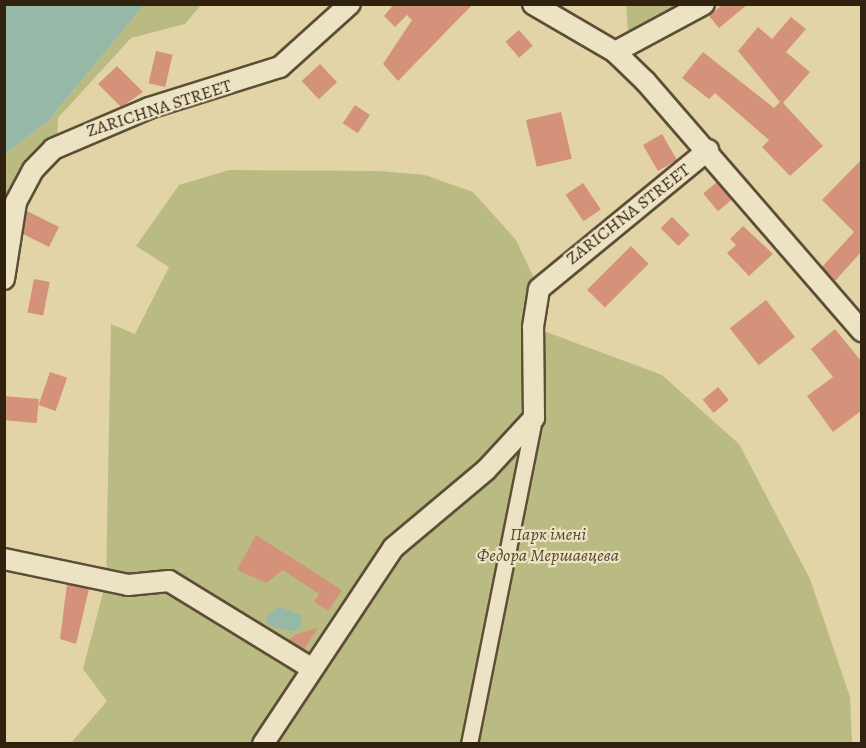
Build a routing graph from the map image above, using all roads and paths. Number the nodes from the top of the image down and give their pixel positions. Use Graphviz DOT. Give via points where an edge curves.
graph roads {
  1 [pos="350,4"];
  2 [pos="533,4"];
  3 [pos="704,4"];
  4 [pos="615,52"];
  5 [pos="708,150"];
  6 [pos="4,279"];
  7 [pos="861,331"];
  8 [pos="534,418"];
  9 [pos="4,559"];
  10 [pos="311,668"];
  11 [pos="263,744"];
  12 [pos="469,744"];
  1 -- 6 [label="street, ZARICHNA STREET" via="280,67 104,125 53,149 33,170 16,202"];
  2 -- 4 [label="street, ZARICHNA STREET"];
  3 -- 4 [label="street"];
  4 -- 5 [label="street, ZARICHNA STREET"];
  5 -- 7 [label="street, ZARICHNA STREET"];
  5 -- 8 [label="street, ZARICHNA STREET" via="538,289 533,327"];
  8 -- 10 [label="street" via="486,470 393,548"];
  8 -- 12 [label="street"];
  9 -- 10 [label="street" via="128,585 169,581"];
  10 -- 11 [label="street"];
}
